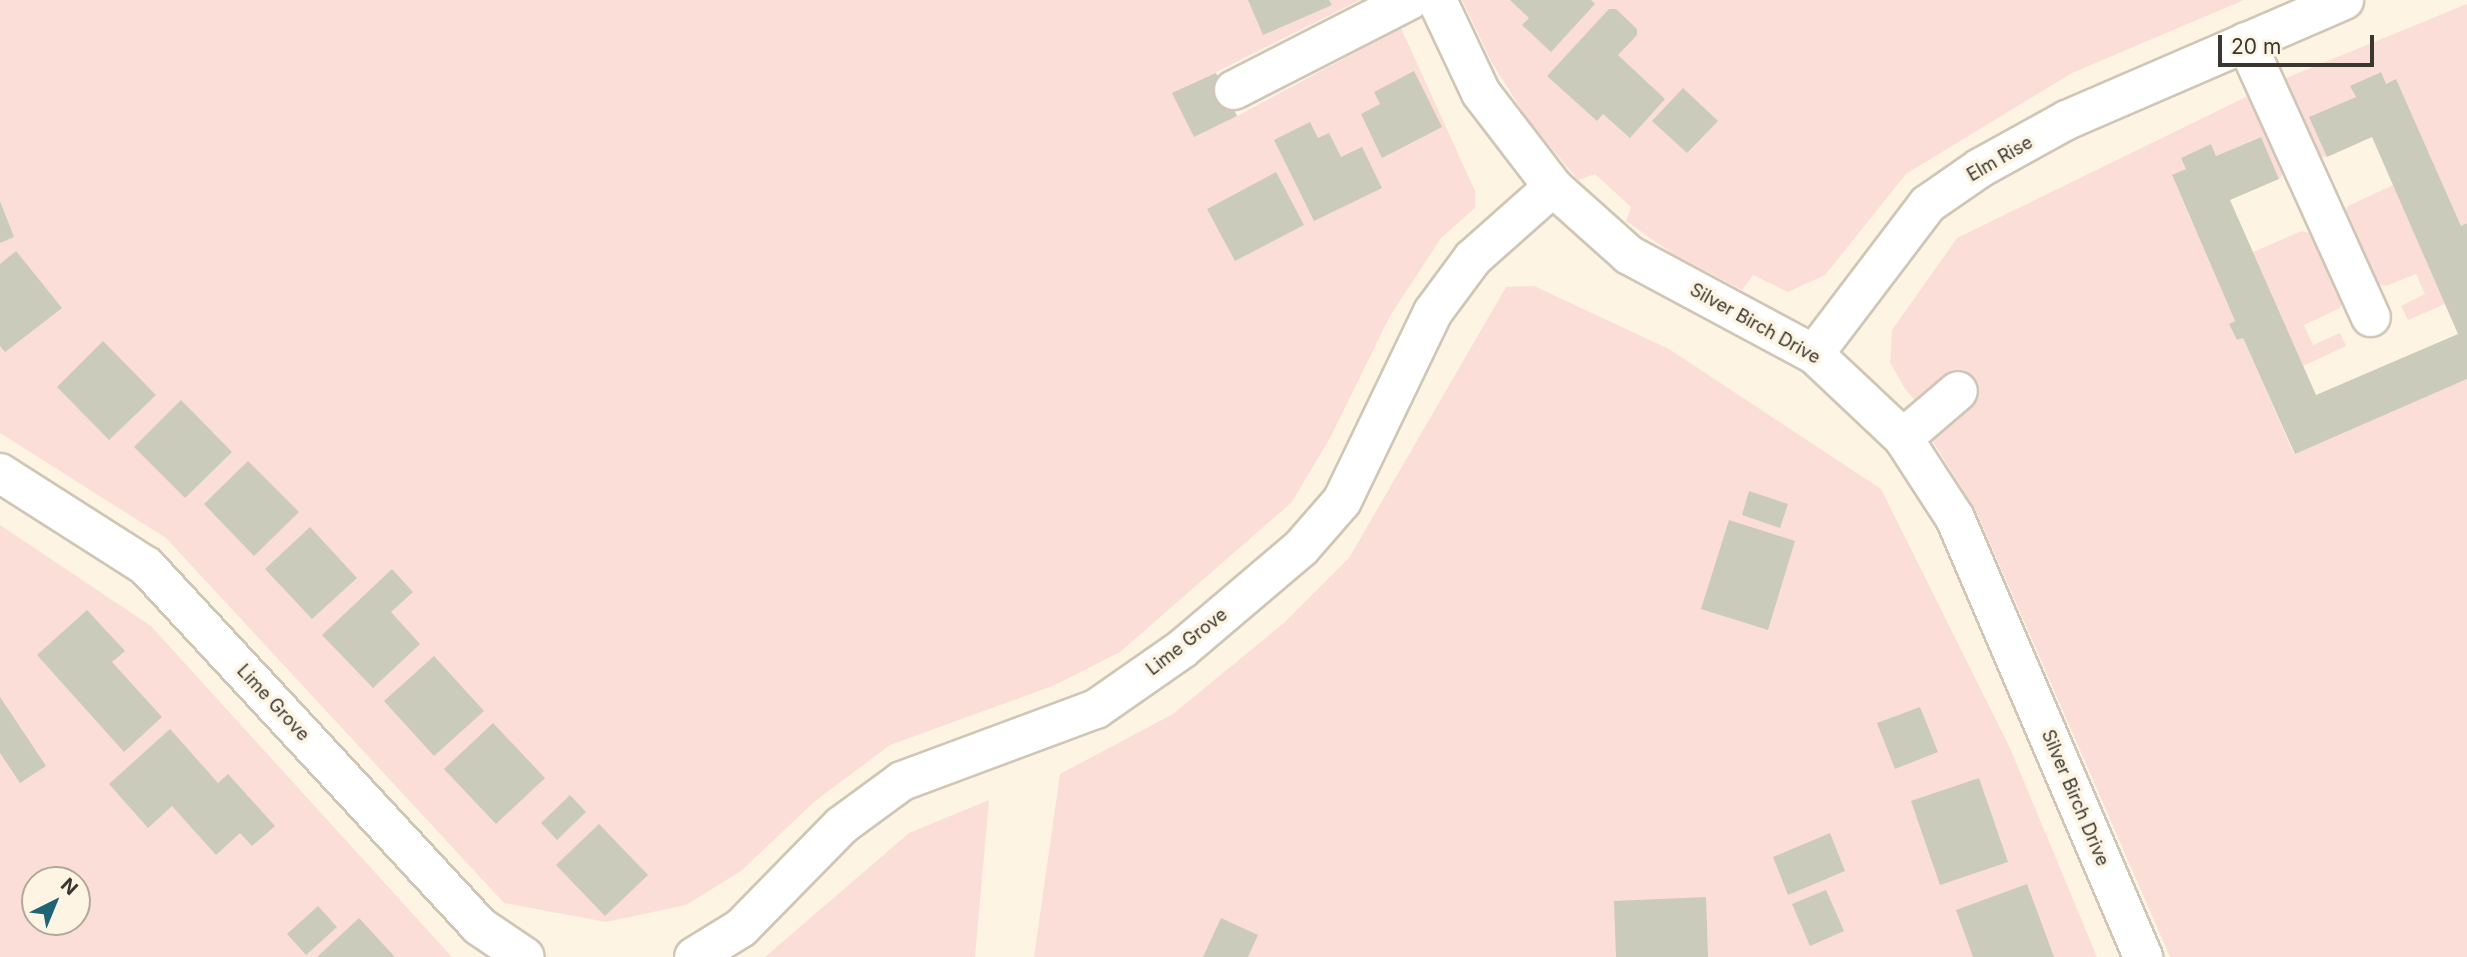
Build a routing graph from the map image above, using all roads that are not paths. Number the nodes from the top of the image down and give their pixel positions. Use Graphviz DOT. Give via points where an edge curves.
graph roads {
  1 [pos="1410,0"];
  2 [pos="1437,0"];
  3 [pos="2344,0"];
  4 [pos="2246,41"];
  5 [pos="1234,90"];
  6 [pos="1553,187"];
  7 [pos="2371,317"];
  8 [pos="1814,354"];
  9 [pos="1958,391"];
  10 [pos="1903,438"];
  11 [pos="0,473"];
  12 [pos="525,957"];
  13 [pos="694,957"];
  14 [pos="2143,957"];
  1 -- 5 [label="street"];
  2 -- 6 [label="street, Silver Birch Drive" via="1481,93"];
  3 -- 4 [label="street, Elm Rise"];
  4 -- 7 [label="street"];
  4 -- 8 [label="street, Elm Rise" via="2067,120 1980,168 1928,204"];
  6 -- 8 [label="street, Silver Birch Drive" via="1629,255"];
  6 -- 13 [label="street, Lime Grove" via="1473,258 1433,312 1342,501 1301,548 1182,649 1096,709 902,781 842,825 741,928"];
  8 -- 10 [label="street, Silver Birch Drive"];
  9 -- 10 [label="street"];
  10 -- 14 [label="street, Silver Birch Drive" via="1955,518"];
  11 -- 12 [label="street, Lime Grove" via="146,566 479,926"];
}
